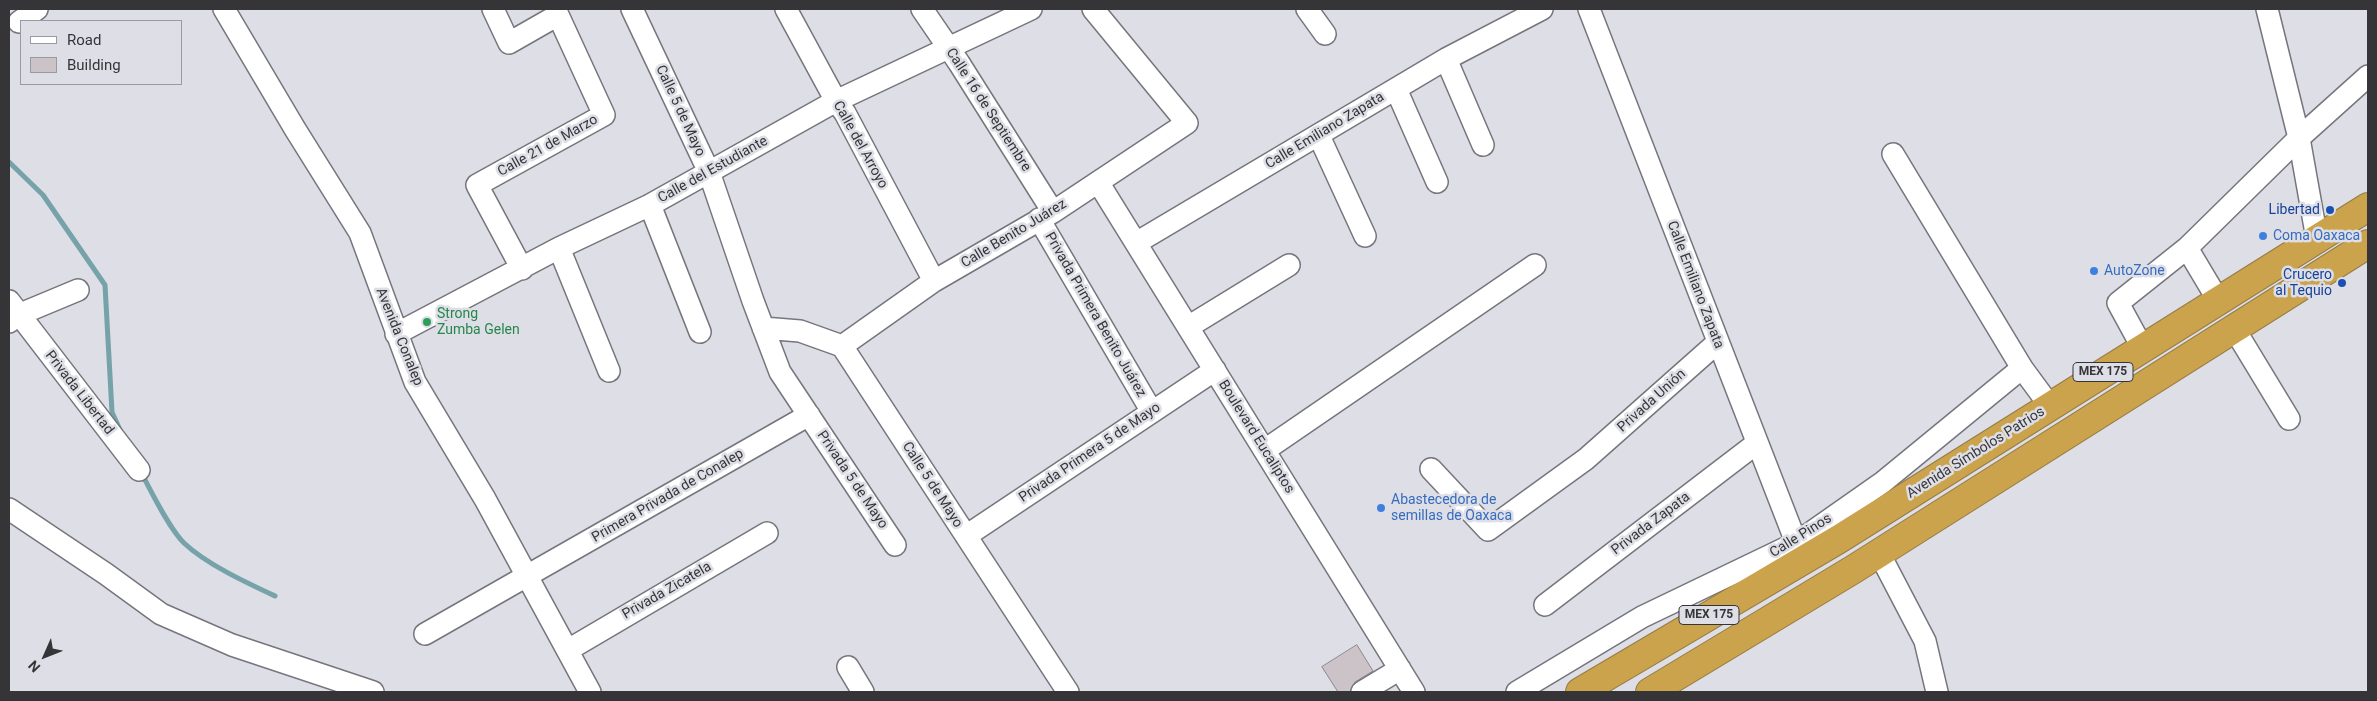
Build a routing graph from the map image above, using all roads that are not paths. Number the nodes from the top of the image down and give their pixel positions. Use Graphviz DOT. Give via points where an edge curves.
graph roads {
  1 [pos="37,9"];
  2 [pos="224,9"];
  3 [pos="493,9"];
  4 [pos="632,9"];
  5 [pos="786,9"];
  6 [pos="922,9"];
  7 [pos="1031,9"];
  8 [pos="1093,9"];
  9 [pos="1307,9"];
  10 [pos="1542,9"];
  11 [pos="1589,9"];
  12 [pos="2266,9"];
  13 [pos="994,17"];
  14 [pos="23,20"];
  15 [pos="1325,34"];
  16 [pos="948,47"];
  17 [pos="1446,60"];
  18 [pos="2368,76"];
  19 [pos="1396,89"];
  20 [pos="836,101"];
  21 [pos="1319,136"];
  22 [pos="2299,138"];
  23 [pos="1483,145"];
  24 [pos="1893,154"];
  25 [pos="709,172"];
  26 [pos="1098,182"];
  27 [pos="1437,182"];
  28 [pos="650,205"];
  29 [pos="2368,207"];
  30 [pos="1046,216"];
  31 [pos="1366,236"];
  32 [pos="2317,239"];
  33 [pos="1136,243"];
  34 [pos="2368,244"];
  35 [pos="559,248"];
  36 [pos="2187,248"];
  37 [pos="1288,265"];
  38 [pos="1535,265"];
  39 [pos="522,269"];
  40 [pos="934,281"];
  41 [pos="78,290"];
  42 [pos="2218,300"];
  43 [pos="12,312"];
  44 [pos="1188,327"];
  45 [pos="763,328"];
  46 [pos="2235,330"];
  47 [pos="700,332"];
  48 [pos="396,334"];
  49 [pos="1718,342"];
  50 [pos="842,346"];
  51 [pos="2142,348"];
  52 [pos="2022,368"];
  53 [pos="1215,370"];
  54 [pos="608,371"];
  55 [pos="2050,406"];
  56 [pos="1152,412"];
  57 [pos="809,415"];
  58 [pos="2289,419"];
  59 [pos="1757,443"];
  60 [pos="1265,450"];
  61 [pos="1431,468"];
  62 [pos="139,470"];
  63 [pos="9,509"];
  64 [pos="767,533"];
  65 [pos="966,536"];
  66 [pos="895,545"];
  67 [pos="1800,552"];
  68 [pos="1879,553"];
  69 [pos="526,576"];
  70 [pos="1545,605"];
  71 [pos="426,634"];
  72 [pos="568,650"];
  73 [pos="848,667"];
  74 [pos="1400,669"];
  75 [pos="355,690"];
  76 [pos="590,692"];
  77 [pos="863,692"];
  78 [pos="1068,692"];
  79 [pos="1362,692"];
  80 [pos="1414,692"];
  81 [pos="1517,692"];
  82 [pos="1580,692"];
  83 [pos="1650,692"];
  84 [pos="1937,692"];
  1 -- 14 [label="street"];
  2 -- 48 [label="street, Avenida Conalep" via="360,233"];
  3 -- 39 [label="street, Calle 21 de Marzo" via="509,43 558,15 604,115 477,185"];
  4 -- 25 [label="street, Calle 5 de Mayo"];
  5 -- 20 [label="street, Calle del Arroyo"];
  6 -- 16 [label="street, Calle 16 de Septiembre"];
  7 -- 13 [label="street, Calle del Estudiante"];
  8 -- 26 [label="street, Calle Benito Juárez" via="1186,123"];
  9 -- 15 [label="street"];
  10 -- 17 [label="street, Calle Emiliano Zapata"];
  11 -- 49 [label="street, Calle Emiliano Zapata"];
  12 -- 22 [label="street"];
  13 -- 16 [label="street, Calle del Estudiante"];
  16 -- 20 [label="street, Calle del Estudiante"];
  16 -- 30 [label="street, Calle 16 de Septiembre"];
  17 -- 19 [label="street, Calle Emiliano Zapata"];
  17 -- 23 [label="street"];
  18 -- 22 [label="street"];
  19 -- 21 [label="street, Calle Emiliano Zapata"];
  19 -- 27 [label="street"];
  20 -- 25 [label="street, Calle del Estudiante"];
  20 -- 40 [label="street, Calle del Arroyo"];
  21 -- 31 [label="street"];
  21 -- 33 [label="street, Calle Emiliano Zapata"];
  22 -- 32 [label="street"];
  22 -- 36 [label="street"];
  24 -- 52 [label="street"];
  25 -- 28 [label="street, Calle del Estudiante"];
  25 -- 45 [label="street, Calle 5 de Mayo"];
  26 -- 30 [label="street, Calle Benito Juárez"];
  26 -- 33 [label="street, Boulevard Eucaliptos"];
  28 -- 35 [label="street, Calle del Estudiante"];
  28 -- 47 [label="street"];
  29 -- 32 [label="highway, Avenida Símbolos Patrios / MEX 175"];
  30 -- 40 [label="street, Calle Benito Juárez"];
  30 -- 56 [label="street, Privada Primera Benito Juárez"];
  32 -- 42 [label="highway, Avenida Símbolos Patrios / MEX 175"];
  33 -- 44 [label="street, Boulevard Eucaliptos"];
  34 -- 46 [label="highway, MEX 175"];
  35 -- 39 [label="street, Calle del Estudiante"];
  35 -- 54 [label="street"];
  36 -- 42 [label="street"];
  36 -- 51 [label="street" via="2118,303"];
  37 -- 44 [label="street"];
  38 -- 60 [label="street"];
  39 -- 48 [label="street, Calle del Estudiante"];
  40 -- 50 [label="street, Calle Benito Juárez"];
  41 -- 43 [label="street"];
  42 -- 51 [label="highway, Avenida Símbolos Patrios / MEX 175"];
  43 -- 62 [label="street, Privada Libertad"];
  44 -- 53 [label="street, Boulevard Eucaliptos"];
  45 -- 50 [label="street" via="800,331"];
  45 -- 57 [label="street, Calle 5 de Mayo" via="780,372"];
  46 -- 58 [label="street"];
  46 -- 68 [label="highway, MEX 175"];
  48 -- 69 [label="street, Avenida Conalep" via="415,382 485,499"];
  49 -- 59 [label="street, Calle Emiliano Zapata"];
  49 -- 61 [label="street, Privada Unión" via="1586,460 1488,530"];
  50 -- 65 [label="street, Calle 5 de Mayo"];
  51 -- 55 [label="highway, Avenida Símbolos Patrios / MEX 175"];
  52 -- 55 [label="street"];
  52 -- 67 [label="street, Calle Pinos"];
  53 -- 56 [label="street, Privada Primera 5 de Mayo"];
  53 -- 60 [label="street, Boulevard Eucaliptos"];
  55 -- 67 [label="highway, Avenida Símbolos Patrios / MEX 175"];
  56 -- 65 [label="street, Privada Primera 5 de Mayo"];
  57 -- 66 [label="street, Privada 5 de Mayo"];
  57 -- 69 [label="street, Primera Privada de Conalep"];
  59 -- 67 [label="street, Calle Emiliano Zapata"];
  59 -- 70 [label="street, Privada Zapata"];
  60 -- 74 [label="street, Boulevard Eucaliptos"];
  63 -- 75 [label="street" via="161,614 232,645"];
  64 -- 72 [label="street, Privada Zicatela"];
  65 -- 78 [label="street, Calle 5 de Mayo"];
  67 -- 81 [label="street, Calle Pinos" via="1642,617"];
  67 -- 82 [label="highway, Avenida Símbolos Patrios / MEX 175"];
  68 -- 83 [label="highway, MEX 175"];
  68 -- 84 [label="street" via="1925,642"];
  69 -- 71 [label="street, Primera Privada de Conalep"];
  69 -- 72 [label="street, Avenida Conalep"];
  72 -- 76 [label="street, Avenida Conalep"];
  73 -- 77 [label="street"];
  74 -- 79 [label="street"];
  74 -- 80 [label="street, Boulevard Eucaliptos"];
}
